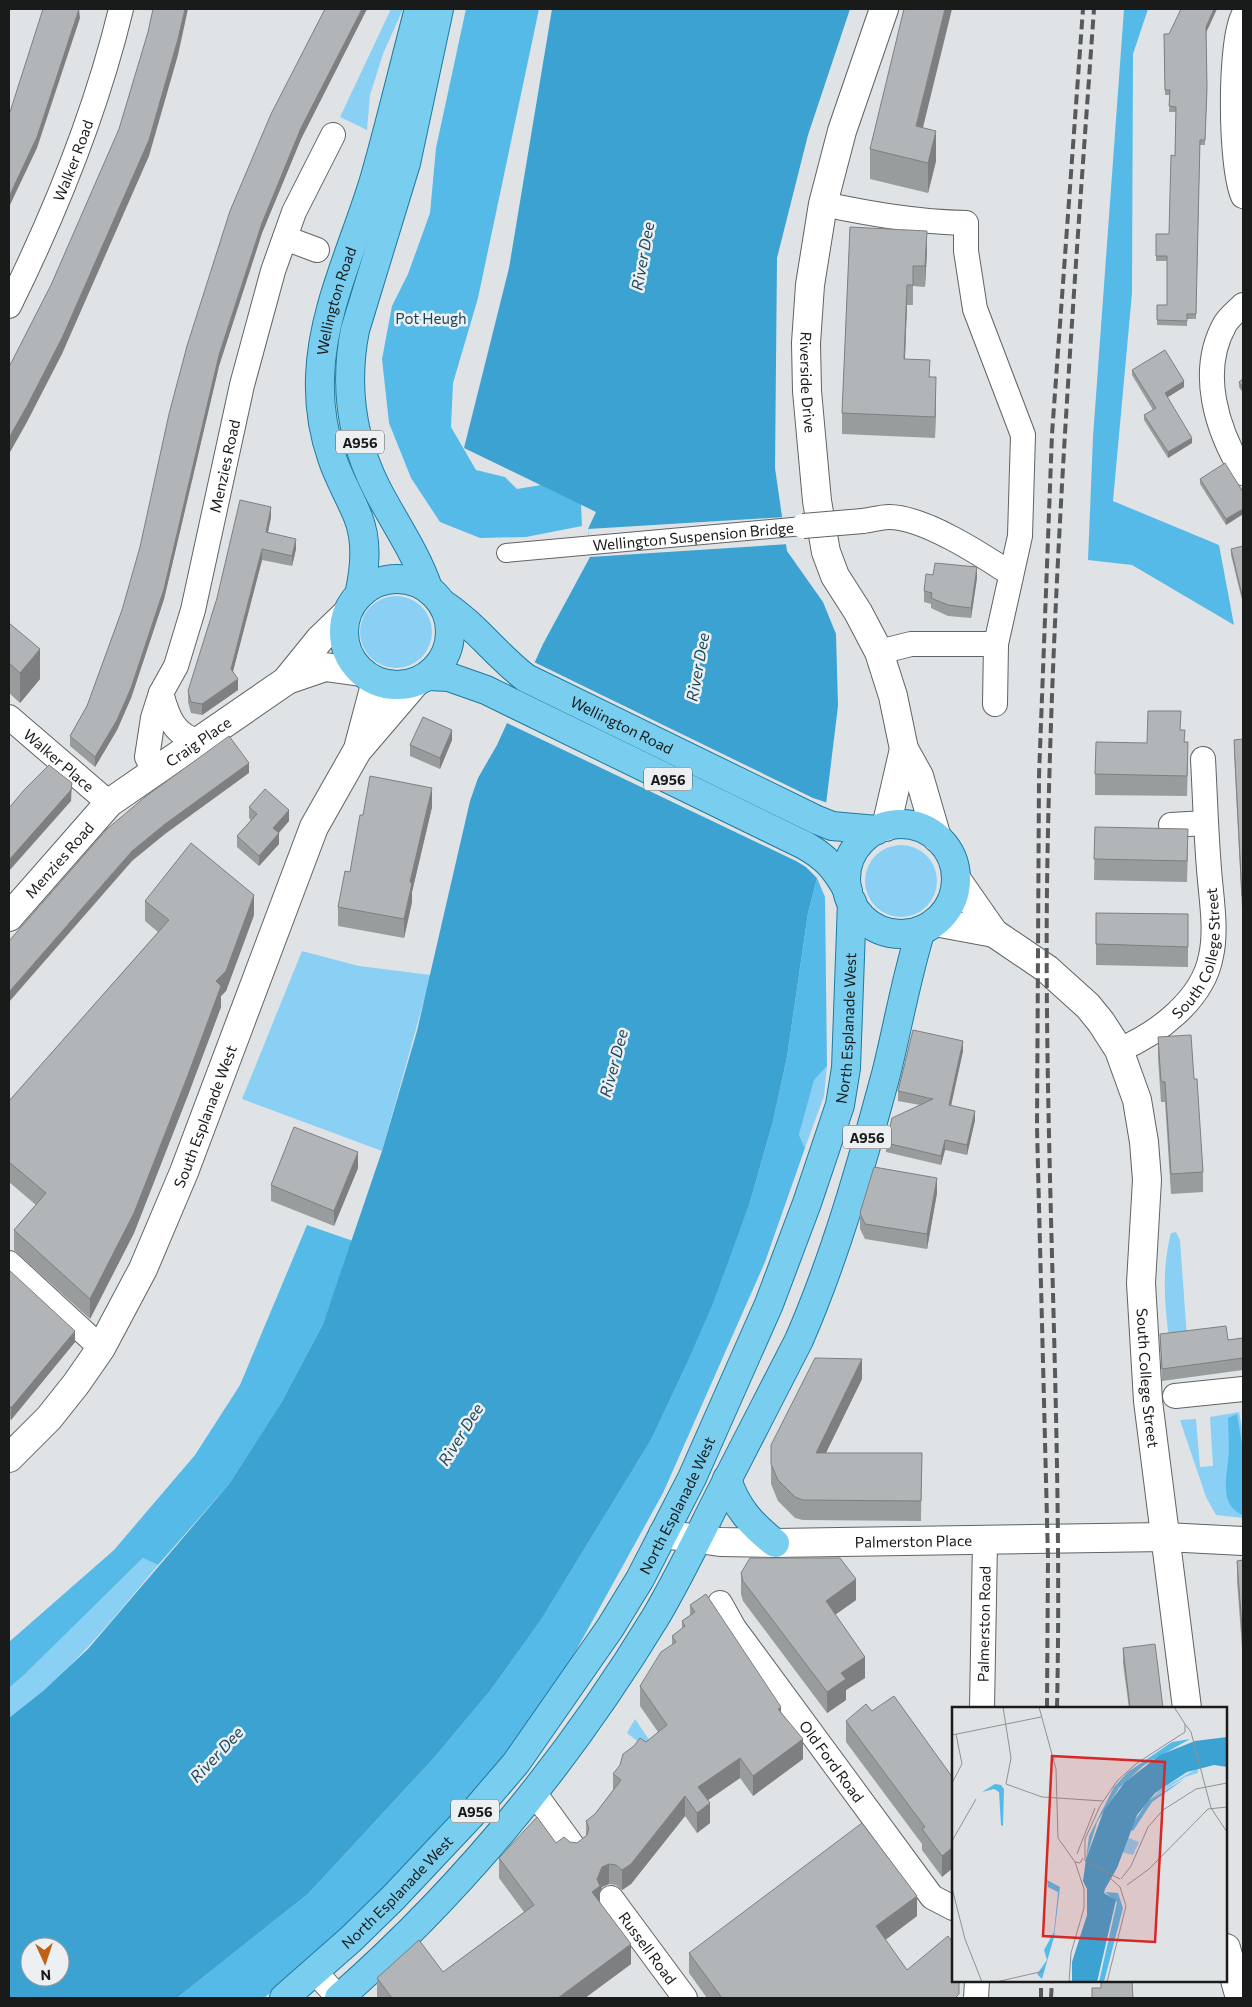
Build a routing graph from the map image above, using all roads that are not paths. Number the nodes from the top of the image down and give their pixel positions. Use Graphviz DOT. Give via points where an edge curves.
graph roads {
  1 [pos="121,9"];
  2 [pos="419,9"];
  3 [pos="439,9"];
  4 [pos="884,9"];
  5 [pos="1243,16"];
  6 [pos="333,135"];
  7 [pos="1243,196"];
  8 [pos="822,204"];
  9 [pos="285,238"];
  10 [pos="317,250"];
  11 [pos="1243,305"];
  12 [pos="9,306"];
  13 [pos="1243,473"];
  14 [pos="803,526"];
  15 [pos="514,552"];
  16 [pos="1011,574"];
  17 [pos="435,596"];
  18 [pos="352,605"];
  19 [pos="996,644"];
  20 [pos="879,652"];
  21 [pos="368,676"];
  22 [pos="422,679"];
  23 [pos="286,681"];
  24 [pos="161,693"];
  25 [pos="995,704"];
  26 [pos="9,717"];
  27 [pos="200,742"];
  28 [pos="904,749"];
  29 [pos="357,751"];
  30 [pos="1203,759"];
  31 [pos="154,772"];
  32 [pos="109,803"];
  33 [pos="1206,823"];
  34 [pos="1171,825"];
  35 [pos="881,828"];
  36 [pos="937,838"];
  37 [pos="956,880"];
  38 [pos="850,897"];
  39 [pos="9,917"];
  40 [pos="928,926"];
  41 [pos="994,933"];
  42 [pos="1119,1050"];
  43 [pos="9,1263"];
  44 [pos="101,1348"];
  45 [pos="1243,1389"];
  46 [pos="1175,1396"];
  47 [pos="9,1458"];
  48 [pos="728,1479"];
  49 [pos="663,1534"];
  50 [pos="1165,1537"];
  51 [pos="697,1539"];
  52 [pos="985,1541"];
  53 [pos="1243,1541"];
  54 [pos="776,1543"];
  55 [pos="720,1603"];
  56 [pos="982,1707"];
  57 [pos="1187,1707"];
  58 [pos="533,1792"];
  59 [pos="575,1849"];
  60 [pos="611,1898"];
  61 [pos="952,1907"];
  62 [pos="1227,1952"];
  63 [pos="316,1972"];
  64 [pos="977,1982"];
  65 [pos="284,1998"];
  66 [pos="339,1998"];
  67 [pos="685,1998"];
  68 [pos="976,1998"];
  69 [pos="1240,1998"];
  1 -- 12 [label="street, Walker Road" via="112,48 84,132"];
  2 -- 18 [label="main road, Wellington Road / A956" via="375,178 346,264 322,358 320,393 325,434 364,537 364,568"];
  3 -- 17 [label="main road, Wellington Road / A956" via="406,163 355,330 349,380 354,423 368,468"];
  4 -- 8 [label="street, Riverside Drive" via="842,131"];
  5 -- 7 [label="street" via="1235,58 1234,160"];
  6 -- 9 [label="street, Menzies Road" via="294,212"];
  8 -- 16 [label="street" via="895,218 966,223 966,251 975,309 1023,435 1020,536"];
  8 -- 20 [label="street, Riverside Drive" via="810,285 806,343 817,501 826,552 835,576"];
  9 -- 10 [label="street"];
  9 -- 24 [label="street, Menzies Road" via="273,270 242,385 193,610 176,666"];
  11 -- 13 [label="street" via="1226,324 1214,352 1212,369 1220,428"];
  14 -- 15 [label="street, Wellington Suspension Bridge"];
  14 -- 16 [label="street, Wellington Suspension Bridge, bridge" via="890,517 915,523 953,539"];
  16 -- 19 [label="street"];
  17 -- 18 [label="main road, A956" via="417,582 392,579 368,587"];
  17 -- 22 [label="main road, A956" via="449,619 451,635 440,665"];
  17 -- 35 [label="main road, Wellington Road / A956" via="460,615 526,678 832,826"];
  18 -- 21 [label="main road, A956" via="344,637 346,649"];
  18 -- 23 [label="street, Craig Place"];
  19 -- 20 [label="street" via="911,644"];
  19 -- 25 [label="street"];
  20 -- 28 [label="street, Riverside Drive" via="893,696"];
  21 -- 22 [label="main road, A956" via="402,686"];
  21 -- 23 [label="street, Craig Place" via="325,667"];
  21 -- 29 [label="street, South Esplanade West"];
  22 -- 29 [label="street, South Esplanade West"];
  22 -- 38 [label="main road, Wellington Road / A956" via="449,677 463,681 823,856 837,870"];
  23 -- 27 [label="street, Craig Place"];
  24 -- 27 [label="street" via="173,727 188,739"];
  24 -- 31 [label="street, Menzies Road" via="152,718 147,757"];
  26 -- 32 [label="street, Walker Place"];
  27 -- 31 [label="street, Craig Place"];
  28 -- 35 [label="street"];
  28 -- 36 [label="street" via="919,776"];
  29 -- 44 [label="street, South Esplanade West" via="314,827 165,1222 144,1269"];
  30 -- 33 [label="street, South College Street"];
  31 -- 32 [label="street, Craig Place"];
  32 -- 39 [label="street, Menzies Road"];
  33 -- 34 [label="street"];
  33 -- 42 [label="street, South College Street" via="1212,923 1209,966 1201,985 1175,1014 1143,1040"];
  35 -- 36 [label="main road, A956" via="904,824 922,828"];
  35 -- 38 [label="main road, A956" via="865,838 852,856 847,877"];
  36 -- 37 [label="main road, A956" via="948,850"];
  37 -- 40 [label="main road, A956" via="954,896 947,911"];
  37 -- 41 [label="street, South College Street"];
  38 -- 40 [label="main road, A956" via="868,923 880,930 908,934"];
  38 -- 49 [label="main road, North Esplanade West / A956" via="846,1068 840,1105 769,1304 692,1478"];
  40 -- 41 [label="street, South College Street"];
  40 -- 48 [label="main road, A956" via="907,977 886,1073 817,1298 800,1340"];
  41 -- 42 [label="street, South College Street" via="1047,969 1088,1006"];
  42 -- 50 [label="street, South College Street" via="1137,1100 1144,1142 1147,1180 1142,1292 1148,1401"];
  43 -- 44 [label="street"];
  44 -- 47 [label="street, South Esplanade West" via="49,1418"];
  45 -- 46 [label="street"];
  48 -- 51 [label="main road, A956"];
  48 -- 54 [label="main road" via="745,1516"];
  49 -- 51 [label="street, Palmerston Place"];
  49 -- 63 [label="main road, North Esplanade West / A956" via="610,1628 516,1763 399,1892"];
  50 -- 52 [label="street, Palmerston Place"];
  50 -- 53 [label="street, Palmerston Place"];
  50 -- 57 [label="street, South College Street"];
  51 -- 54 [label="street, Palmerston Place"];
  51 -- 58 [label="main road, A956" via="656,1616 609,1689"];
  52 -- 54 [label="street, Palmerston Place"];
  52 -- 56 [label="street, Palmerston Road"];
  55 -- 61 [label="street, Old Ford Road" via="734,1628 932,1897"];
  58 -- 59 [label="street"];
  58 -- 66 [label="main road, A956" via="439,1903"];
  60 -- 67 [label="street, Russell Road"];
  62 -- 69 [label="street"];
  63 -- 65 [label="main road, North Esplanade West / A956"];
  63 -- 66 [label="street"];
  64 -- 68 [label="street"];
}
